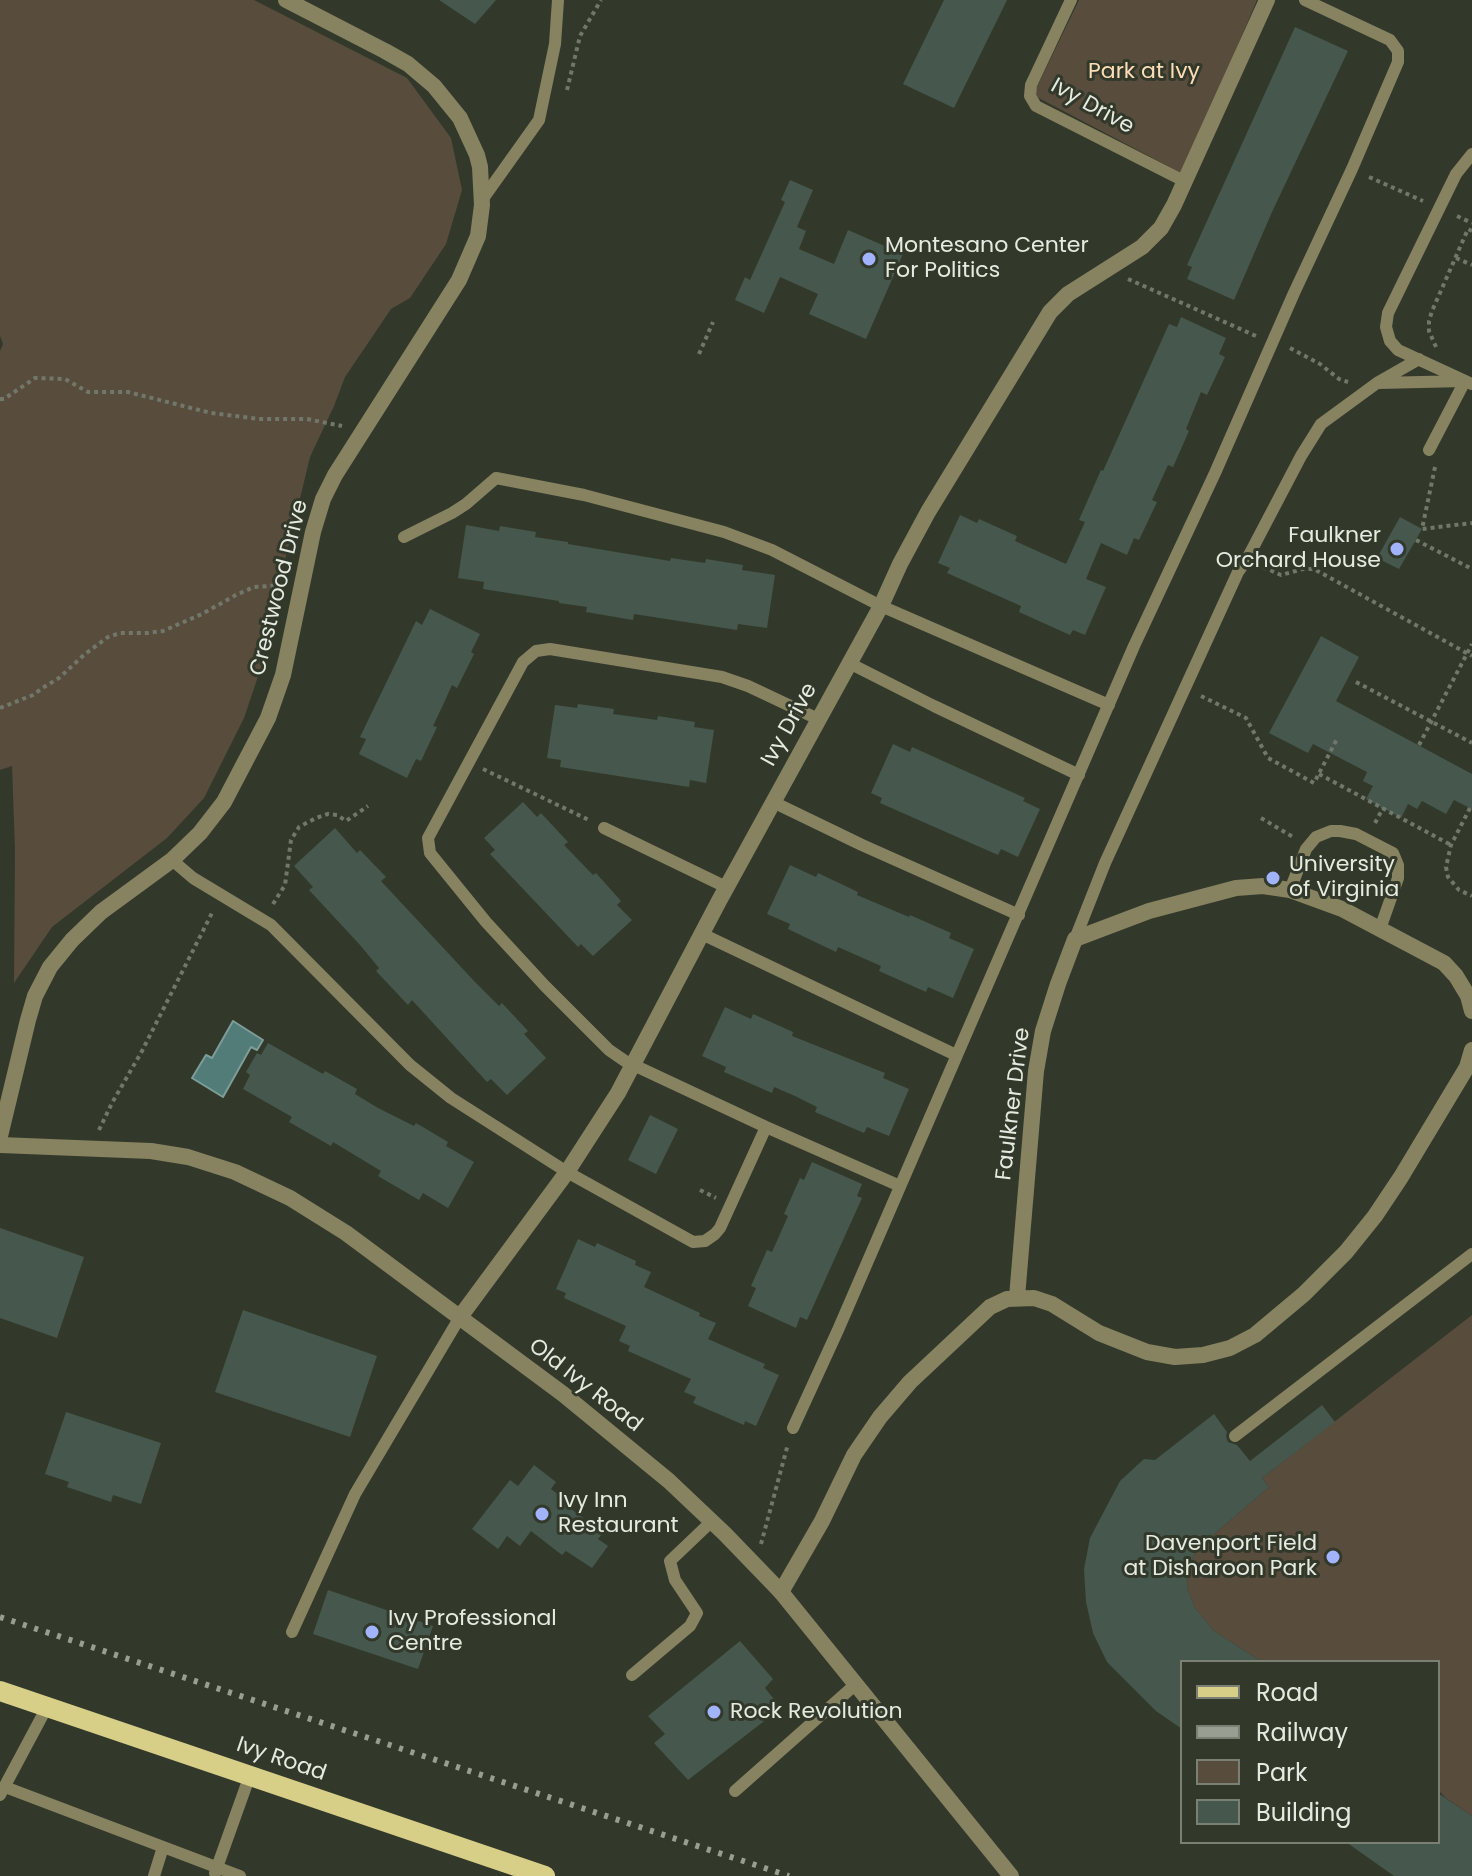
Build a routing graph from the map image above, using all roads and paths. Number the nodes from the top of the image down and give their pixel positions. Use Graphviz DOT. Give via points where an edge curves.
graph roads {
  1 [pos="286,0"];
  2 [pos="558,0"];
  3 [pos="601,0"];
  4 [pos="1071,0"];
  5 [pos="1267,0"];
  6 [pos="1305,0"];
  7 [pos="539,120"];
  8 [pos="1472,154"];
  9 [pos="1352,169"];
  10 [pos="1184,181"];
  11 [pos="482,200"];
  12 [pos="1440,208"];
  13 [pos="1472,223"];
  14 [pos="1472,231"];
  15 [pos="1456,258"];
  16 [pos="1472,265"];
  17 [pos="1105,271"];
  18 [pos="713,322"];
  19 [pos="1272,342"];
  20 [pos="699,354"];
  21 [pos="1441,356"];
  22 [pos="1419,359"];
  23 [pos="1468,382"];
  24 [pos="1377,383"];
  25 [pos="0,399"];
  26 [pos="364,430"];
  27 [pos="1429,450"];
  28 [pos="1472,523"];
  29 [pos="404,537"];
  30 [pos="1416,540"];
  31 [pos="1247,559"];
  32 [pos="1472,569"];
  33 [pos="301,586"];
  34 [pos="881,606"];
  35 [pos="1472,644"];
  36 [pos="1470,654"];
  37 [pos="849,663"];
  38 [pos="1356,682"];
  39 [pos="1185,688"];
  40 [pos="1109,705"];
  41 [pos="0,708"];
  42 [pos="818,719"];
  43 [pos="1431,721"];
  44 [pos="1338,737"];
  45 [pos="1472,743"];
  46 [pos="1419,745"];
  47 [pos="470,762"];
  48 [pos="1319,774"];
  49 [pos="1079,775"];
  50 [pos="773,802"];
  51 [pos="368,806"];
  52 [pos="1470,808"];
  53 [pos="1261,818"];
  54 [pos="604,828"];
  55 [pos="1288,834"];
  56 [pos="1451,845"];
  57 [pos="172,860"];
  58 [pos="726,887"];
  59 [pos="1290,890"];
  60 [pos="221,896"];
  61 [pos="1472,896"];
  62 [pos="1019,915"];
  63 [pos="263,919"];
  64 [pos="1380,929"];
  65 [pos="702,934"];
  66 [pos="1075,939"];
  67 [pos="1472,1011"];
  68 [pos="1472,1050"];
  69 [pos="956,1055"];
  70 [pos="633,1065"];
  71 [pos="766,1127"];
  72 [pos="0,1136"];
  73 [pos="0,1145"];
  74 [pos="92,1147"];
  75 [pos="567,1172"];
  76 [pos="900,1186"];
  77 [pos="1472,1254"];
  78 [pos="1017,1297"];
  79 [pos="460,1317"];
  80 [pos="793,1428"];
  81 [pos="1235,1436"];
  82 [pos="712,1521"];
  83 [pos="756,1566"];
  84 [pos="781,1592"];
  85 [pos="292,1632"];
  86 [pos="632,1675"];
  87 [pos="856,1684"];
  88 [pos="0,1691"];
  89 [pos="47,1707"];
  90 [pos="250,1775"];
  91 [pos="3,1791"];
  92 [pos="735,1791"];
  93 [pos="163,1847"];
  94 [pos="215,1872"];
  95 [pos="154,1876"];
  96 [pos="240,1876"];
  97 [pos="545,1876"];
  98 [pos="1011,1876"];
  1 -- 11 [label="street, Crestwood Drive" via="397,57 434,86 460,118 477,155"];
  2 -- 7 [label="lane"];
  3 -- 7 [label="path" via="580,36 564,99"];
  4 -- 10 [label="lane, Ivy Drive" via="1031,85 1036,106"];
  5 -- 10 [label="street, Ivy Drive"];
  6 -- 9 [label="lane" via="1390,40 1398,51"];
  7 -- 11 [label="lane"];
  8 -- 12 [label="lane"];
  9 -- 12 [label="path"];
  9 -- 19 [label="lane"];
  10 -- 17 [label="street, Ivy Drive" via="1161,228"];
  11 -- 26 [label="street, Crestwood Drive" via="478,236 459,280"];
  12 -- 13 [label="path"];
  12 -- 22 [label="lane" via="1386,327 1398,350"];
  14 -- 15 [label="path" via="1468,229"];
  15 -- 16 [label="path"];
  15 -- 21 [label="path" via="1429,321"];
  17 -- 19 [label="path"];
  17 -- 34 [label="street, Ivy Drive" via="1050,312 928,512"];
  18 -- 20 [label="path"];
  19 -- 24 [label="path" via="1296,350 1339,379 1359,386"];
  19 -- 40 [label="lane"];
  22 -- 23 [label="lane"];
  22 -- 24 [label="lane"];
  23 -- 24 [label="lane"];
  23 -- 27 [label="lane"];
  24 -- 31 [label="lane" via="1321,424"];
  25 -- 26 [label="path" via="35,378 65,379 88,392 128,392 211,413 307,419"];
  26 -- 33 [label="street, Crestwood Drive" via="323,499"];
  27 -- 28 [label="path" via="1436,464 1422,529"];
  29 -- 34 [label="lane" via="452,513 496,478 724,532 772,550"];
  30 -- 32 [label="path"];
  31 -- 36 [label="path" via="1281,575 1314,569"];
  31 -- 39 [label="lane"];
  33 -- 41 [label="path" via="254,587 163,631 108,637 52,683"];
  33 -- 57 [label="street, Crestwood Drive" via="283,675 268,718 224,802"];
  34 -- 37 [label="street, Ivy Drive"];
  34 -- 40 [label="lane"];
  35 -- 36 [label="path"];
  36 -- 43 [label="path"];
  37 -- 42 [label="street, Ivy Drive"];
  37 -- 49 [label="lane"];
  38 -- 43 [label="path"];
  39 -- 48 [label="path" via="1246,718 1268,758 1314,783"];
  39 -- 66 [label="lane"];
  40 -- 49 [label="lane"];
  42 -- 47 [label="lane" via="722,677 550,649 536,651 523,662"];
  42 -- 50 [label="street, Ivy Drive"];
  43 -- 45 [label="path"];
  43 -- 46 [label="path"];
  44 -- 48 [label="path"];
  47 -- 54 [label="path"];
  47 -- 70 [label="lane" via="428,838 430,853 545,986 609,1050"];
  48 -- 56 [label="path"];
  49 -- 62 [label="lane"];
  50 -- 58 [label="street, Ivy Drive"];
  50 -- 62 [label="lane"];
  51 -- 63 [label="path" via="346,821 328,814 299,827 291,840 285,885"];
  52 -- 56 [label="path"];
  53 -- 55 [label="path"];
  54 -- 58 [label="lane"];
  56 -- 61 [label="path" via="1448,877"];
  57 -- 60 [label="lane"];
  57 -- 72 [label="street, Crestwood Drive" via="101,912 50,967 35,996"];
  58 -- 65 [label="street, Ivy Drive"];
  59 -- 64 [label="street"];
  59 -- 64 [label="lane" via="1316,837 1331,831 1356,834 1393,853 1398,865"];
  59 -- 66 [label="street" via="1236,888 1149,911"];
  60 -- 63 [label="lane"];
  60 -- 74 [label="path"];
  62 -- 69 [label="lane"];
  63 -- 75 [label="lane" via="410,1065 451,1098"];
  64 -- 67 [label="street" via="1444,963 1468,996"];
  65 -- 69 [label="lane"];
  65 -- 70 [label="street, Ivy Drive"];
  66 -- 78 [label="street, Faulkner Drive" via="1046,1019 1036,1071"];
  68 -- 78 [label="street" via="1460,1079 1375,1216 1304,1294 1255,1335 1230,1348 1175,1357 1099,1333 1052,1304"];
  69 -- 76 [label="lane"];
  70 -- 71 [label="lane"];
  70 -- 75 [label="street, Ivy Drive"];
  71 -- 75 [label="lane" via="720,1228 705,1241 693,1242"];
  71 -- 76 [label="lane"];
  73 -- 74 [label="street, Old Ivy Road"];
  74 -- 79 [label="street, Old Ivy Road" via="188,1157 235,1172 346,1233"];
  75 -- 79 [label="street, Ivy Drive"];
  76 -- 80 [label="lane"];
  77 -- 81 [label="lane"];
  78 -- 84 [label="street" via="990,1307 880,1417"];
  79 -- 82 [label="street, Old Ivy Road" via="563,1394"];
  79 -- 85 [label="lane" via="355,1494"];
  80 -- 83 [label="path"];
  82 -- 83 [label="street, Old Ivy Road"];
  82 -- 86 [label="lane" via="670,1561 675,1580 697,1613 690,1626"];
  83 -- 84 [label="street, Old Ivy Road"];
  84 -- 87 [label="street, Old Ivy Road"];
  87 -- 92 [label="lane"];
  87 -- 98 [label="street, Old Ivy Road"];
  88 -- 89 [label="main road, Ivy Road"];
  89 -- 90 [label="main road, Ivy Road"];
  89 -- 91 [label="lane"];
  90 -- 94 [label="lane"];
  90 -- 97 [label="main road, Ivy Road"];
  91 -- 93 [label="lane"];
  93 -- 94 [label="lane"];
  93 -- 95 [label="lane"];
  94 -- 96 [label="lane"];
}
